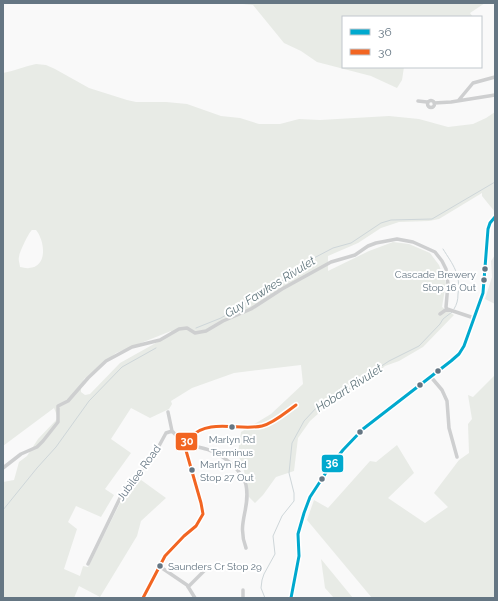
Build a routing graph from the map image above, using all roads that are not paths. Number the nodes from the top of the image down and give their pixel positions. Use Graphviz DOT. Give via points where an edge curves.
graph roads {
  1 [pos="495,77"];
  2 [pos="495,95"];
  3 [pos="418,100"];
  4 [pos="457,101"];
  5 [pos="495,216"];
  6 [pos="447,309"];
  7 [pos="440,314"];
  8 [pos="474,318"];
  9 [pos="431,377"];
  10 [pos="296,405"];
  11 [pos="168,412"];
  12 [pos="172,431"];
  13 [pos="186,444"];
  14 [pos="457,457"];
  15 [pos="3,468"];
  16 [pos="246,548"];
  17 [pos="88,564"];
  18 [pos="159,566"];
  19 [pos="204,571"];
  20 [pos="188,587"];
  21 [pos="243,590"];
  22 [pos="249,594"];
  23 [pos="194,597"];
  24 [pos="244,597"];
  25 [pos="143,598"];
  26 [pos="291,598"];
  1 -- 4 [label="street" via="475,81"];
  2 -- 4 [label="street"];
  3 -- 4 [label="street" via="427,102 431,107 434,103"];
  5 -- 8 [label="street" via="488,228 484,289"];
  6 -- 7 [label="street"];
  6 -- 8 [label="street"];
  6 -- 15 [label="street" via="446,271 442,260 435,252 413,242 397,239 368,246 331,262 251,309 202,333 192,332 187,328 178,329 160,340 132,347 106,361 68,401 58,406 58,422 39,445 18,456"];
  8 -- 9 [label="street" via="459,354"];
  9 -- 14 [label="street" via="447,401 449,424"];
  9 -- 26 [label="street" via="359,432 339,454 310,497 298,534 299,556"];
  10 -- 13 [label="street" via="266,424 252,427 207,428 195,433"];
  11 -- 12 [label="street"];
  12 -- 13 [label="street"];
  12 -- 17 [label="street, Jubilee Road" via="166,433 153,456 122,494"];
  13 -- 16 [label="street" via="214,452 242,476 247,491 242,529"];
  13 -- 18 [label="street" via="203,514 199,522 167,554"];
  18 -- 20 [label="street"];
  18 -- 25 [label="street"];
  19 -- 20 [label="street"];
  20 -- 23 [label="street"];
  21 -- 24 [label="street"];
  22 -- 24 [label="street"];
}
